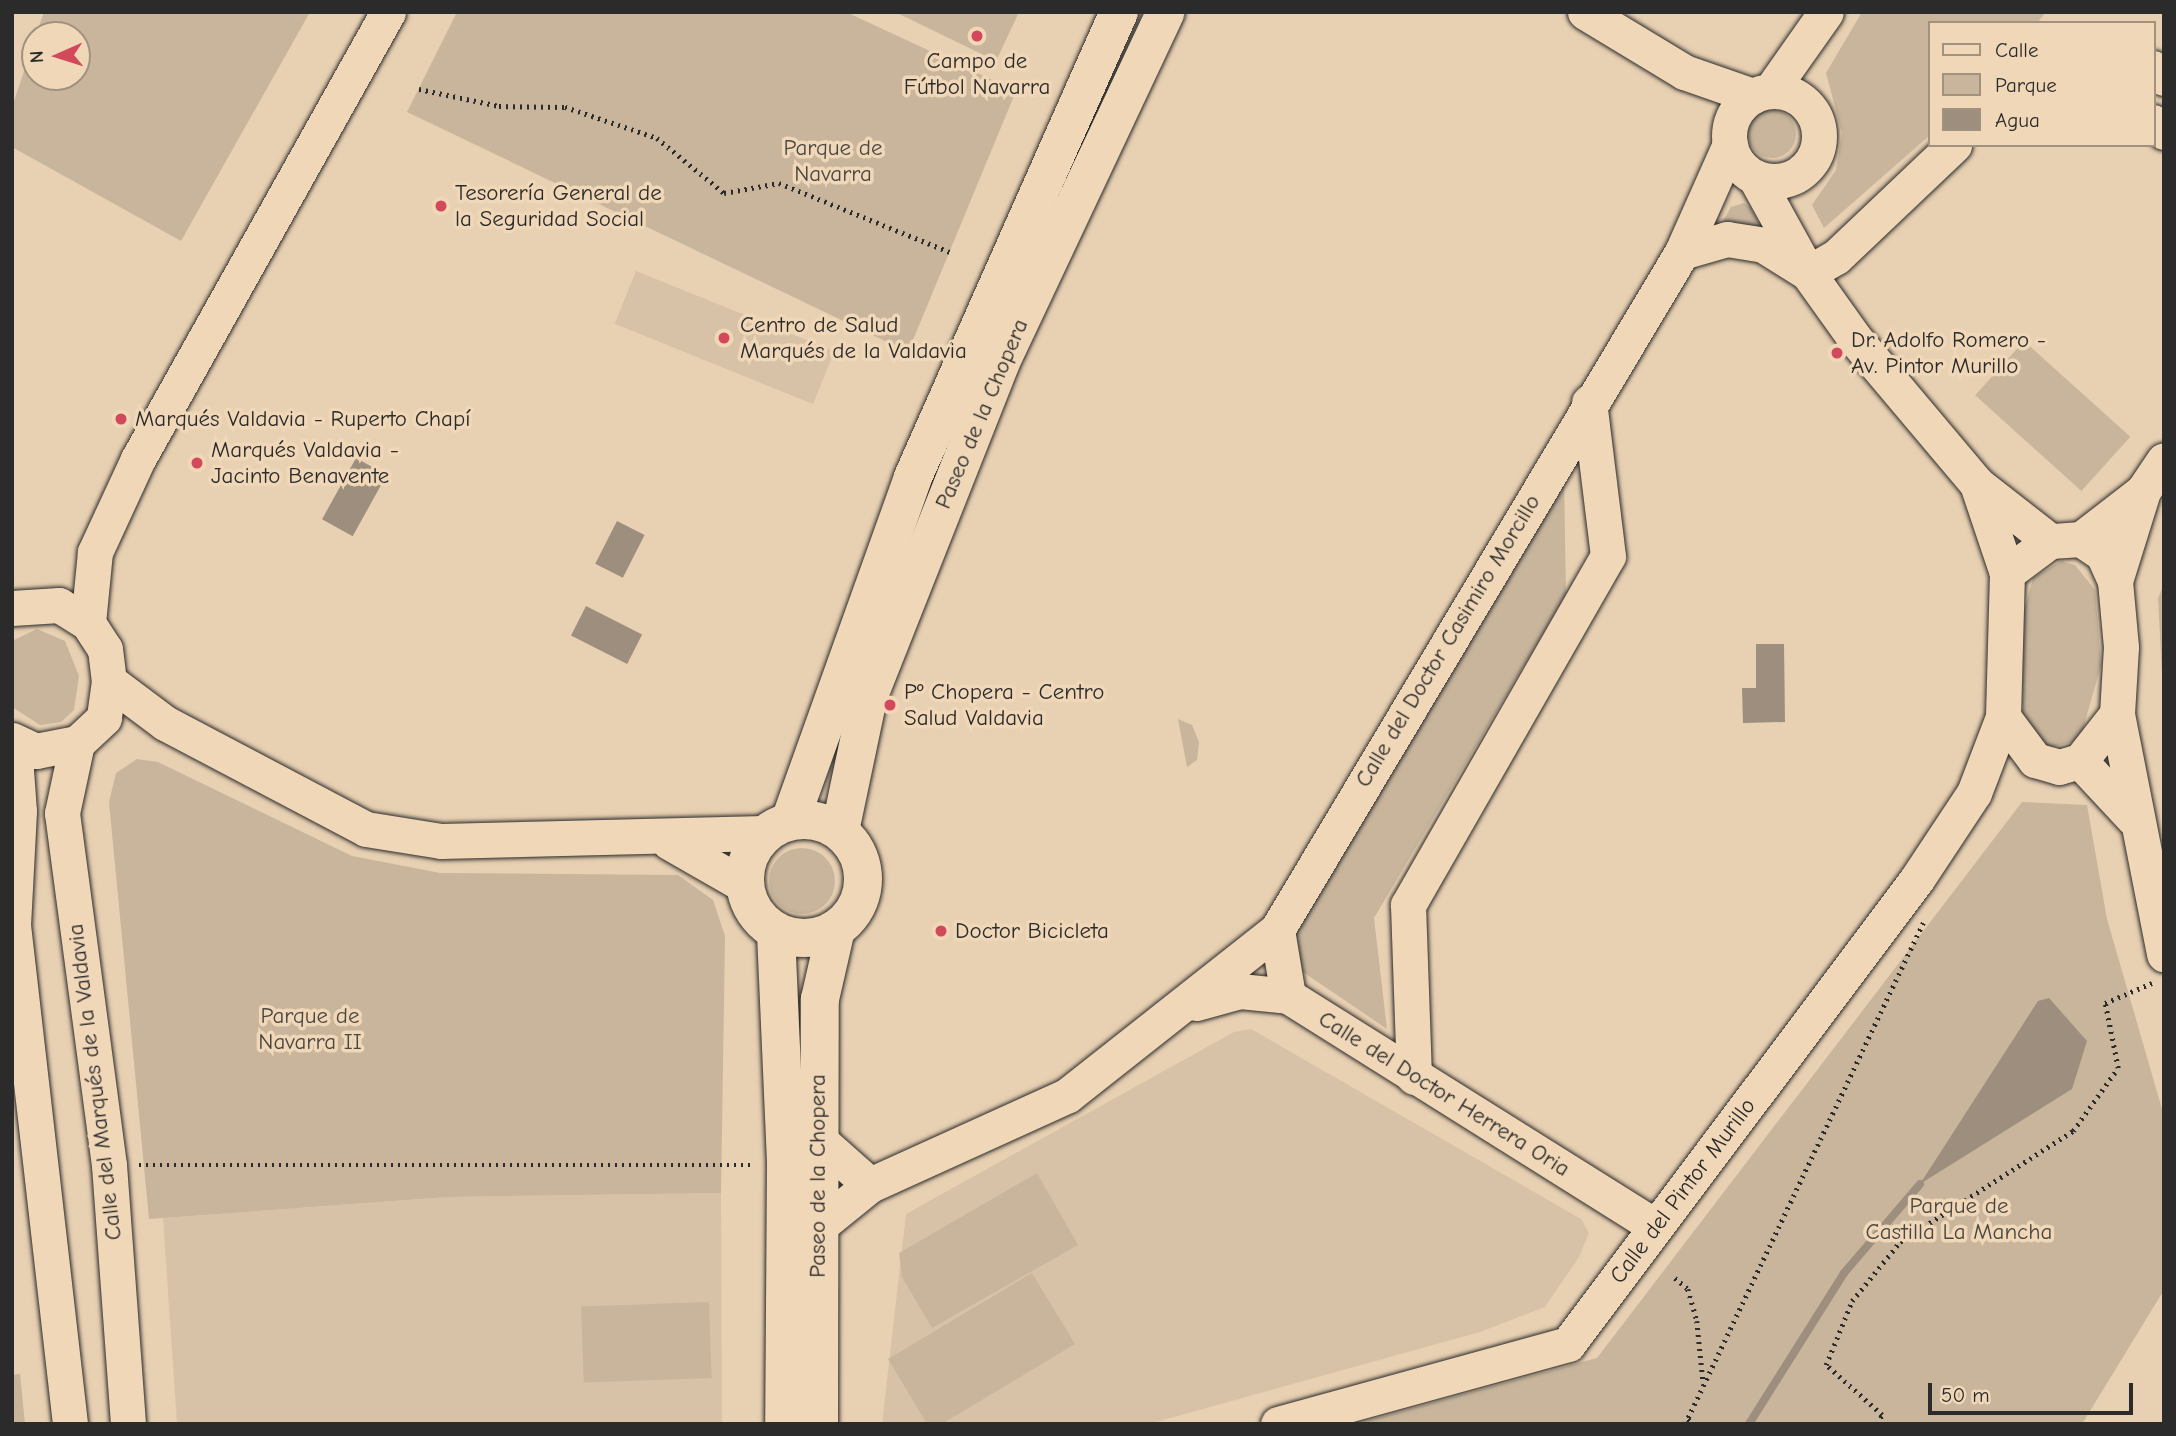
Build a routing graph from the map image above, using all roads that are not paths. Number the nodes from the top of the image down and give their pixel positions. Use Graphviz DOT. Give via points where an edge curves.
graph roads {
  1 [pos="366,12"];
  2 [pos="387,12"];
  3 [pos="1119,12"];
  4 [pos="1166,12"];
  5 [pos="1584,12"];
  6 [pos="1819,23"];
  7 [pos="1684,72"];
  8 [pos="1762,93"];
  9 [pos="1813,111"];
  10 [pos="1729,137"];
  11 [pos="1952,147"];
  12 [pos="1799,175"];
  13 [pos="1748,187"];
  14 [pos="277,214"];
  15 [pos="1682,252"];
  16 [pos="1808,273"];
  17 [pos="1588,402"];
  18 [pos="2164,460"];
  19 [pos="1977,484"];
  20 [pos="2143,491"];
  21 [pos="2065,540"];
  22 [pos="95,551"];
  23 [pos="2007,573"];
  24 [pos="2115,581"];
  25 [pos="19,607"];
  26 [pos="88,623"];
  27 [pos="109,681"];
  28 [pos="2116,714"];
  29 [pos="2003,717"];
  30 [pos="165,723"];
  31 [pos="84,738"];
  32 [pos="13,741"];
  33 [pos="2035,760"];
  34 [pos="2080,761"];
  35 [pos="1974,793"];
  36 [pos="2133,818"];
  37 [pos="777,827"];
  38 [pos="840,831"];
  39 [pos="663,839"];
  40 [pos="744,885"];
  41 [pos="13,925"];
  42 [pos="836,929"];
  43 [pos="1277,930"];
  44 [pos="776,933"];
  45 [pos="2164,954"];
  46 [pos="1288,996"];
  47 [pos="1186,1006"];
  48 [pos="22,1063"];
  49 [pos="1414,1077"];
  50 [pos="816,1137"];
  51 [pos="870,1185"];
  52 [pos="1656,1227"];
  53 [pos="817,1228"];
  54 [pos="69,1424"];
  55 [pos="128,1424"];
  56 [pos="784,1424"];
  57 [pos="819,1424"];
  58 [pos="1278,1424"];
  1 -- 14 [label="street" via="295,148"];
  2 -- 14 [label="street"];
  3 -- 37 [label="main road, Paseo de la Chopera" via="913,477"];
  4 -- 38 [label="main road, Paseo de la Chopera" via="1000,364 868,698"];
  5 -- 7 [label="street"];
  6 -- 8 [label="street"];
  6 -- 9 [label="street"];
  7 -- 8 [label="street"];
  7 -- 10 [label="street"];
  8 -- 9 [label="street" via="1795,95"];
  8 -- 10 [label="street"];
  9 -- 12 [label="street" via="1820,139"];
  10 -- 13 [label="street"];
  10 -- 15 [label="street, Calle del Doctor Casimiro Morcillo"];
  11 -- 16 [label="street" via="1836,257"];
  12 -- 13 [label="street"];
  12 -- 16 [label="street" via="1797,222"];
  13 -- 15 [label="street, Calle del Doctor Casimiro Morcillo"];
  13 -- 16 [label="street"];
  14 -- 22 [label="street" via="138,459"];
  15 -- 16 [label="street" via="1727,239 1763,245"];
  15 -- 17 [label="street, Calle del Doctor Casimiro Morcillo"];
  16 -- 19 [label="street"];
  17 -- 43 [label="street, Calle del Doctor Casimiro Morcillo"];
  17 -- 49 [label="street" via="1608,556 1408,905"];
  18 -- 20 [label="street"];
  19 -- 21 [label="street"];
  19 -- 23 [label="street"];
  20 -- 21 [label="street"];
  20 -- 24 [label="street"];
  21 -- 23 [label="street"];
  21 -- 24 [label="street" via="2103,554"];
  22 -- 25 [label="street"];
  22 -- 26 [label="street"];
  23 -- 29 [label="street"];
  24 -- 28 [label="street" via="2121,647"];
  25 -- 26 [label="street" via="59,605"];
  26 -- 27 [label="street, Calle del Marqués de la Valdavia" via="105,649"];
  27 -- 30 [label="street"];
  27 -- 31 [label="street, Calle del Marqués de la Valdavia" via="104,718"];
  28 -- 34 [label="street"];
  28 -- 36 [label="street"];
  29 -- 33 [label="street" via="2016,743"];
  29 -- 35 [label="street, Calle del Pintor Murillo"];
  30 -- 31 [label="street"];
  30 -- 39 [label="street" via="366,828 441,841"];
  31 -- 32 [label="street" via="36,751"];
  31 -- 55 [label="street, Calle del Marqués de la Valdavia" via="62,813 109,1165"];
  32 -- 41 [label="street" via="19,811"];
  33 -- 34 [label="street" via="2059,767"];
  33 -- 35 [label="street, Calle del Pintor Murillo"];
  34 -- 36 [label="street"];
  35 -- 52 [label="street, Calle del Pintor Murillo" via="1917,879"];
  36 -- 45 [label="street"];
  37 -- 38 [label="main road" via="816,820"];
  37 -- 39 [label="street"];
  37 -- 40 [label="main road" via="748,857"];
  38 -- 42 [label="main road" via="858,854 863,882 856,909"];
  39 -- 40 [label="street"];
  40 -- 44 [label="main road" via="754,913"];
  41 -- 48 [label="street"];
  42 -- 44 [label="main road" via="817,937"];
  42 -- 50 [label="main road, Paseo de la Chopera" via="820,999"];
  43 -- 46 [label="street"];
  43 -- 47 [label="street, Calle del Doctor Casimiro Morcillo"];
  44 -- 56 [label="main road, Paseo de la Chopera" via="786,1165"];
  46 -- 47 [label="street, Calle del Doctor Casimiro Morcillo" via="1240,991"];
  46 -- 49 [label="street, Calle del Doctor Herrera Oria"];
  47 -- 51 [label="street, Calle del Doctor Casimiro Morcillo" via="1068,1095"];
  48 -- 54 [label="street"];
  49 -- 52 [label="street, Calle del Doctor Herrera Oria"];
  50 -- 51 [label="street"];
  50 -- 53 [label="main road, Paseo de la Chopera"];
  51 -- 53 [label="street, Calle del Doctor Casimiro Morcillo"];
  52 -- 58 [label="street, Calle del Pintor Murillo" via="1568,1344"];
  53 -- 57 [label="main road, Paseo de la Chopera"];
}
